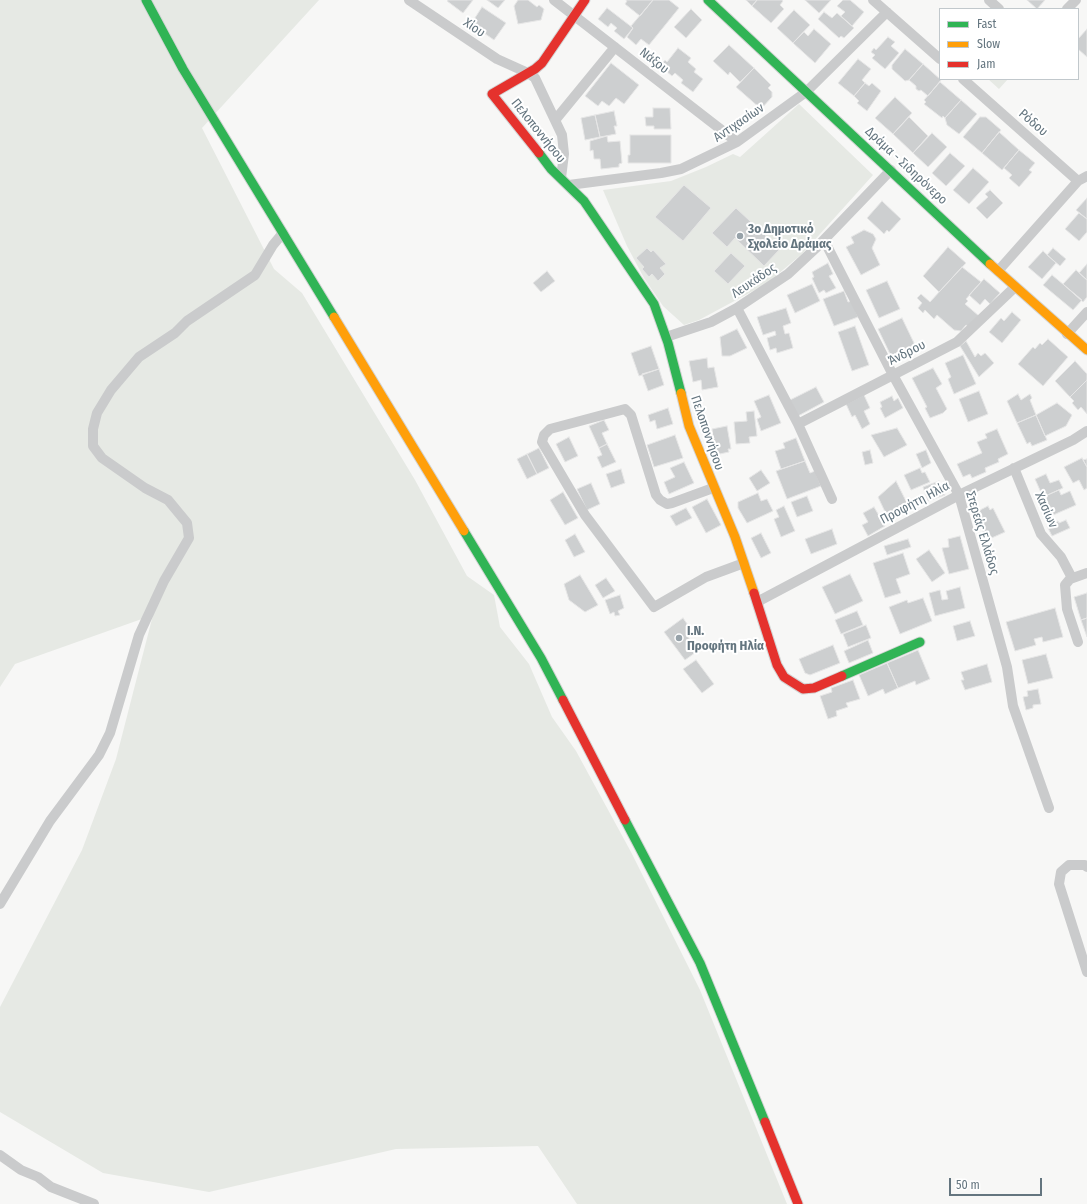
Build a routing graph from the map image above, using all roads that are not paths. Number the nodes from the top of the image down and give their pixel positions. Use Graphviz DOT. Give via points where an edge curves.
graph roads {
  1 [pos="146,0"];
  2 [pos="409,0"];
  3 [pos="554,0"];
  4 [pos="585,0"];
  5 [pos="708,0"];
  6 [pos="874,0"];
  7 [pos="989,0"];
  8 [pos="1076,0"];
  9 [pos="998,8"];
  10 [pos="1068,8"];
  11 [pos="887,12"];
  12 [pos="574,15"];
  13 [pos="615,47"];
  14 [pos="939,57"];
  15 [pos="528,73"];
  16 [pos="964,80"];
  17 [pos="806,92"];
  18 [pos="556,119"];
  19 [pos="737,142"];
  20 [pos="891,170"];
  21 [pos="561,178"];
  22 [pos="1083,178"];
  23 [pos="569,185"];
  24 [pos="283,233"];
  25 [pos="824,240"];
  26 [pos="998,271"];
  27 [pos="1015,287"];
  28 [pos="737,308"];
  29 [pos="1087,312"];
  30 [pos="1067,334"];
  31 [pos="666,337"];
  32 [pos="1087,350"];
  33 [pos="893,375"];
  34 [pos="798,424"];
  35 [pos="1087,431"];
  36 [pos="1014,468"];
  37 [pos="713,488"];
  38 [pos="958,495"];
  39 [pos="832,499"];
  40 [pos="744,563"];
  41 [pos="1087,573"];
  42 [pos="1072,578"];
  43 [pos="757,602"];
  44 [pos="920,642"];
  45 [pos="1078,642"];
  46 [pos="1049,808"];
  47 [pos="1087,867"];
  48 [pos="0,904"];
  49 [pos="1087,972"];
  50 [pos="0,1155"];
  51 [pos="94,1204"];
  52 [pos="798,1204"];
  1 -- 24 [label="street" via="183,69"];
  2 -- 15 [label="street, Χίου" via="500,61"];
  3 -- 12 [label="street, Νάξου"];
  4 -- 12 [label="street"];
  5 -- 17 [label="street, Δράμα - Σιδηρόνερο"];
  6 -- 11 [label="street"];
  7 -- 9 [label="street"];
  8 -- 10 [label="street"];
  11 -- 14 [label="street"];
  11 -- 17 [label="street, Αντιχασίων"];
  12 -- 13 [label="street, Νάξου"];
  12 -- 15 [label="street" via="542,62"];
  13 -- 18 [label="street"];
  13 -- 19 [label="street, Νάξου"];
  15 -- 18 [label="street" via="538,82"];
  15 -- 21 [label="street, Πελοποννήσου" via="492,94 551,169"];
  16 -- 22 [label="street, Ρόδου"];
  17 -- 19 [label="street, Αντιχασίων"];
  17 -- 20 [label="street, Δράμα - Σιδηρόνερο"];
  18 -- 21 [label="street" via="564,146"];
  19 -- 23 [label="street, Αντιχασίων" via="681,168"];
  20 -- 25 [label="street, Λευκάδος"];
  20 -- 26 [label="street, Δράμα - Σιδηρόνερο"];
  21 -- 23 [label="street, Πελοποννήσου"];
  22 -- 26 [label="street"];
  23 -- 31 [label="street, Πελοποννήσου" via="595,216 651,299"];
  24 -- 48 [label="street" via="255,275 186,321 175,333 139,357 111,390 97,413 93,429 94,446 102,458 145,488 168,500 188,523 189,538 164,581 139,635 110,733 99,755 50,821"];
  24 -- 52 [label="street" via="541,658 700,963"];
  25 -- 28 [label="street, Λευκάδος" via="788,274"];
  25 -- 33 [label="street, Στερεάς Ελλάδος"];
  26 -- 27 [label="street, Δράμα - Σιδηρόνερο"];
  27 -- 30 [label="street, Δράμα - Σιδηρόνερο"];
  27 -- 33 [label="street, Άνδρου" via="958,342"];
  28 -- 31 [label="street, Λευκάδος" via="711,322"];
  28 -- 34 [label="street"];
  29 -- 30 [label="street"];
  30 -- 32 [label="street, Δράμα - Σιδηρόνερο"];
  31 -- 37 [label="street, Πελοποννήσου" via="686,414"];
  33 -- 34 [label="street, Άνδρου"];
  33 -- 38 [label="street, Στερεάς Ελλάδος"];
  34 -- 39 [label="street"];
  35 -- 36 [label="street, Προφήτη Ηλία"];
  36 -- 38 [label="street, Προφήτη Ηλία"];
  36 -- 42 [label="street, Χασίων" via="1041,534 1061,557"];
  37 -- 40 [label="street, Πελοποννήσου" via="731,526"];
  37 -- 40 [label="street" via="674,503 667,504 660,500 656,495 631,415 625,409 550,429 544,435 542,442 585,516 654,607 706,577"];
  38 -- 43 [label="street, Προφήτη Ηλία"];
  38 -- 46 [label="street, Στερεάς Ελλάδος" via="1007,667 1013,706"];
  40 -- 43 [label="street, Πελοποννήσου"];
  41 -- 42 [label="street"];
  42 -- 45 [label="street" via="1065,585 1065,600"];
  43 -- 44 [label="street, Πελοποννήσου" via="777,665 784,677 803,689 814,688"];
  47 -- 49 [label="street" via="1069,865 1061,872 1059,884"];
  50 -- 51 [label="street" via="51,1187"];
}
